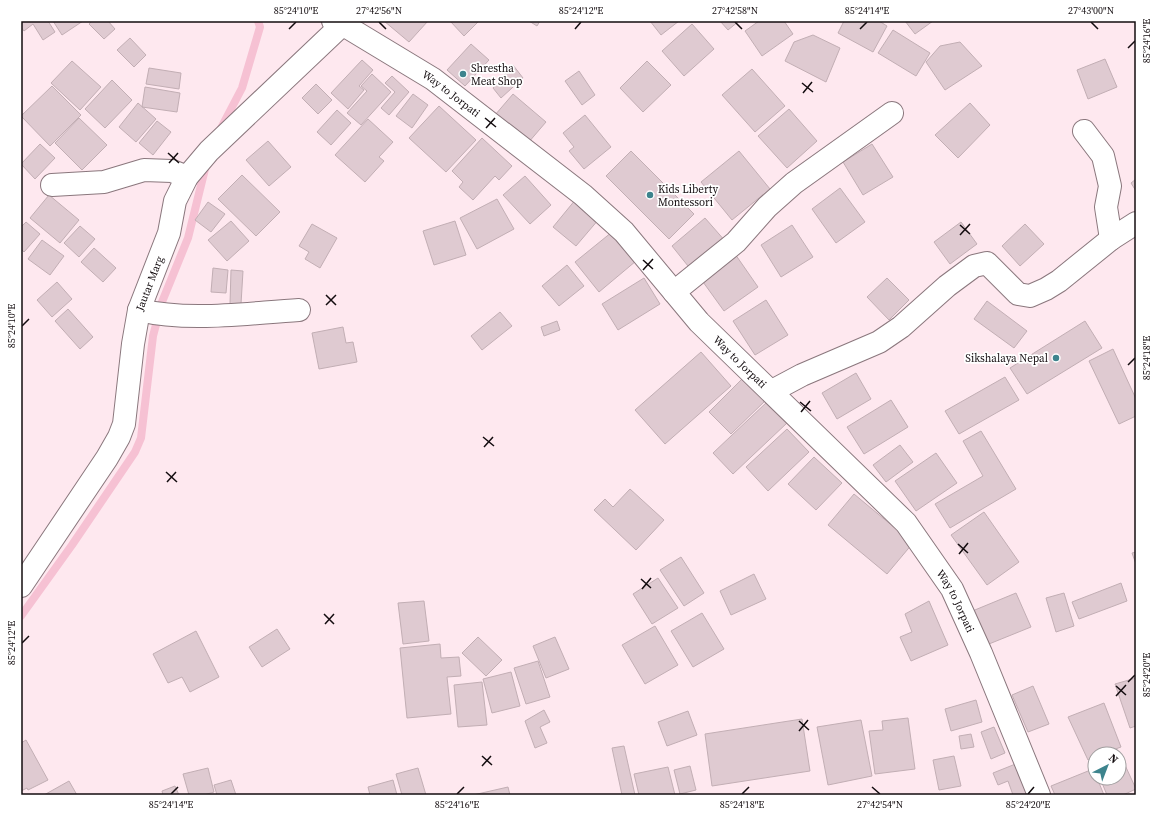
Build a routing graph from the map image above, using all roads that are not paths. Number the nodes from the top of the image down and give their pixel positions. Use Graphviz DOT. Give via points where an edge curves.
graph roads {
  1 [pos="341,22"];
  2 [pos="892,113"];
  3 [pos="1084,131"];
  4 [pos="186,177"];
  5 [pos="52,185"];
  6 [pos="1136,223"];
  7 [pos="1111,239"];
  8 [pos="674,292"];
  9 [pos="299,310"];
  10 [pos="145,312"];
  11 [pos="772,391"];
  12 [pos="21,586"];
  13 [pos="1039,795"];
  1 -- 4 [label="street, Jautar Marg"];
  1 -- 8 [label="street, Way to Jorpati" via="434,79 583,195 624,232"];
  2 -- 8 [label="street" via="794,183 767,207 736,242"];
  3 -- 7 [label="street" via="1102,156 1108,178 1110,186 1106,207"];
  4 -- 5 [label="street" via="172,171 144,170 104,182"];
  4 -- 10 [label="street, Jautar Marg" via="175,201"];
  6 -- 7 [label="street"];
  7 -- 11 [label="street" via="1059,281 1030,296 1018,294 987,262 974,266 901,327 879,342 802,374"];
  8 -- 11 [label="street, Way to Jorpati" via="699,322"];
  9 -- 10 [label="street" via="192,316"];
  10 -- 12 [label="street, Jautar Marg" via="132,344 124,424 119,437"];
  11 -- 13 [label="street, Way to Jorpati" via="906,523 952,590 981,652"];
}
